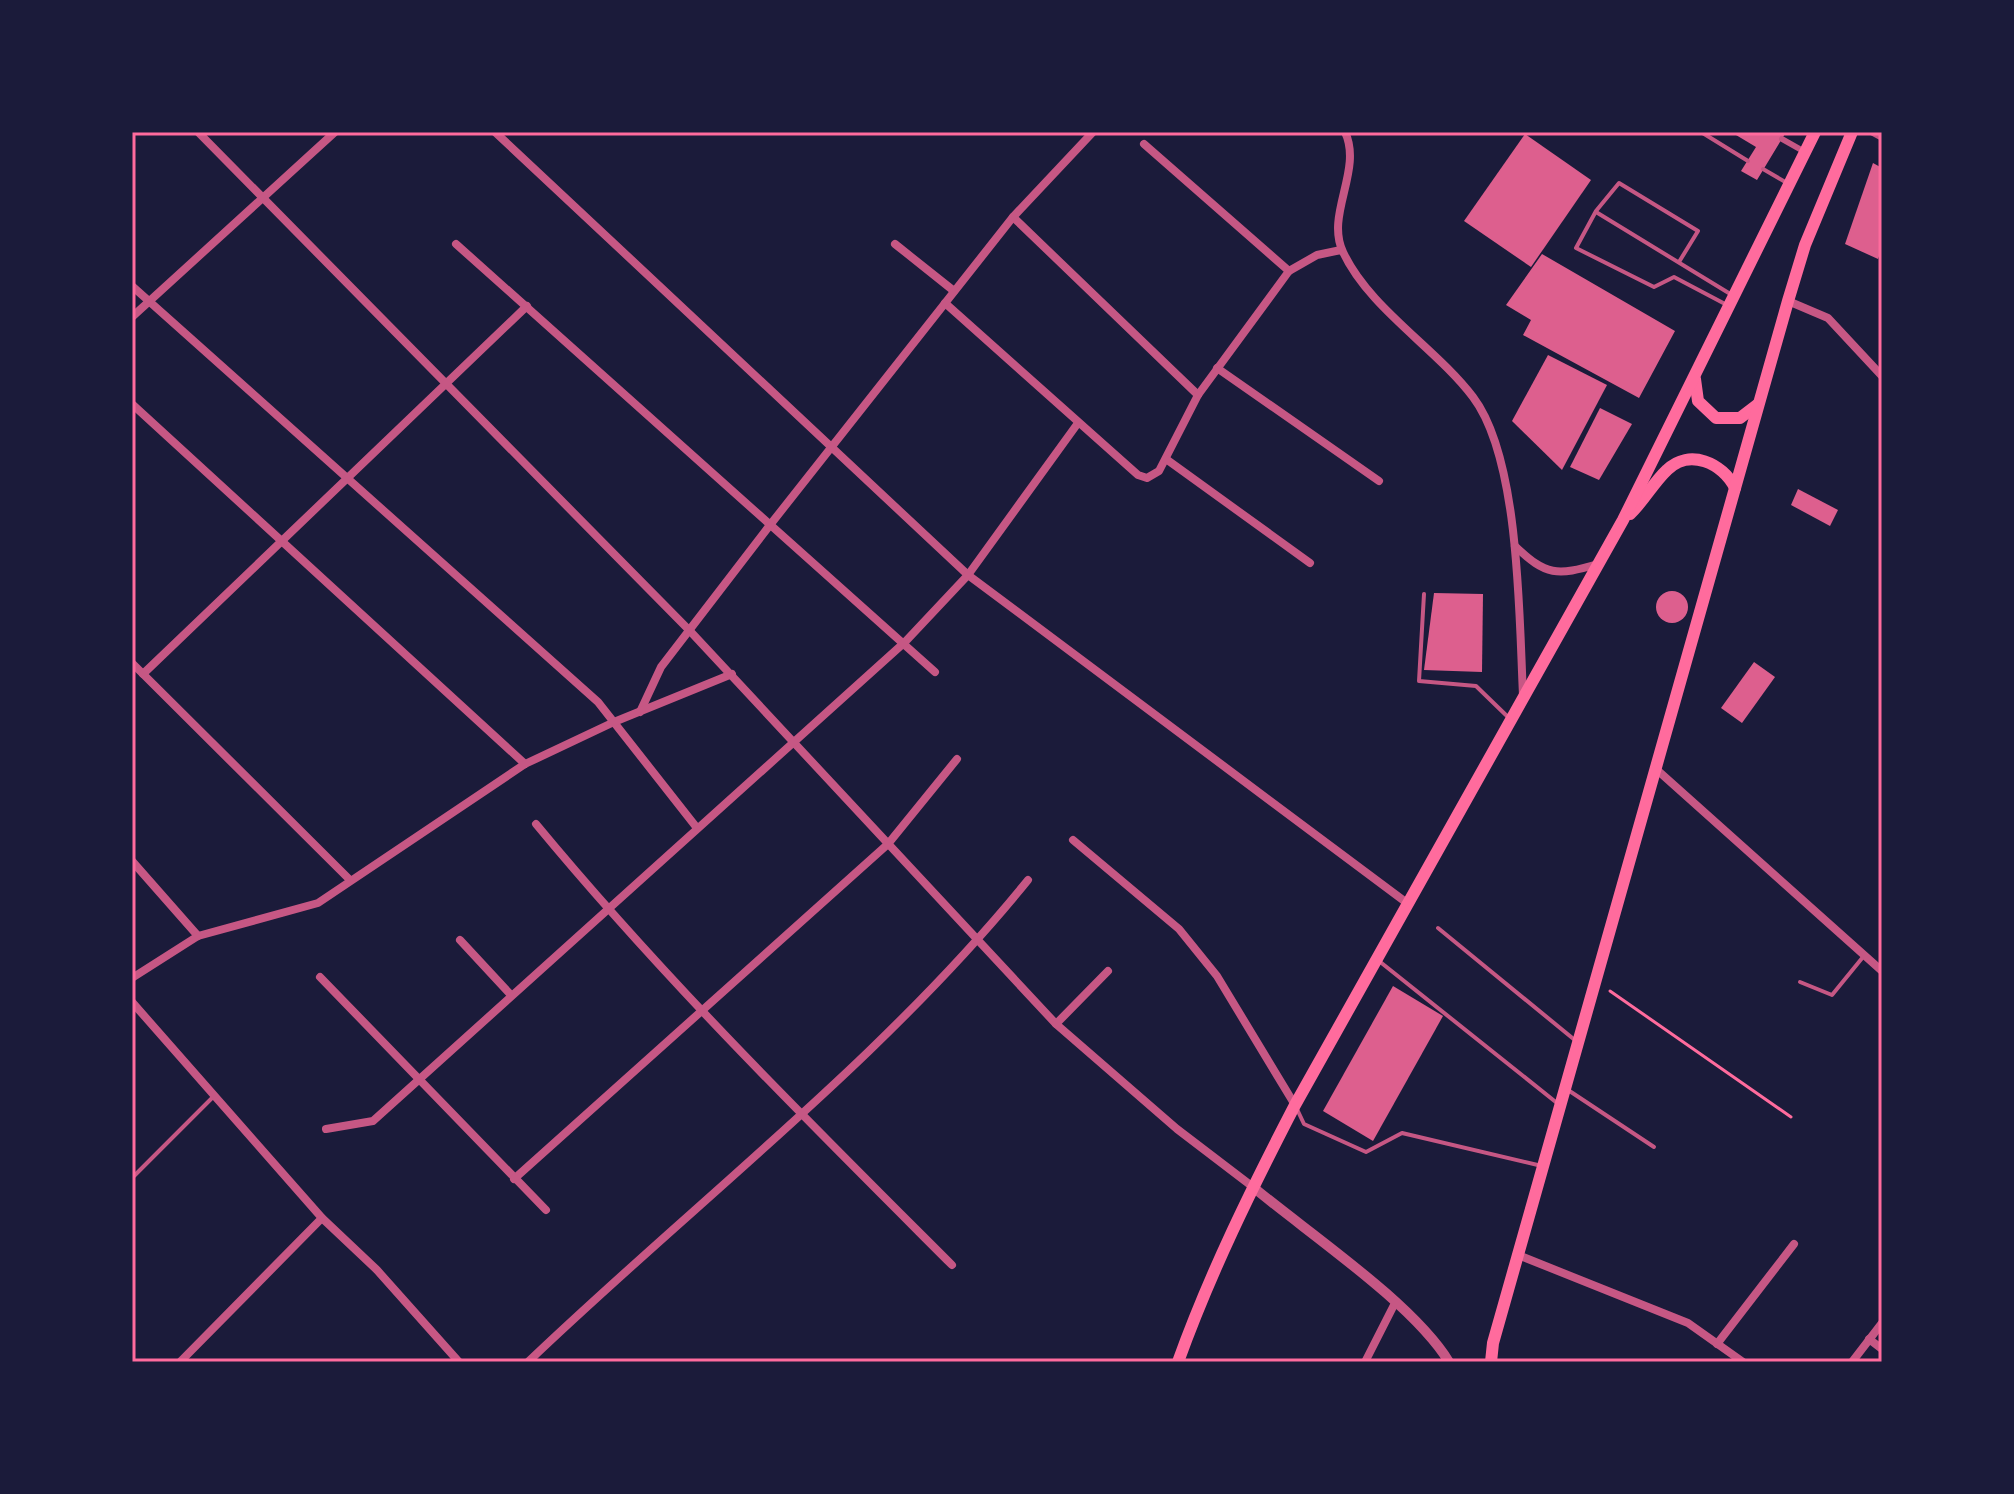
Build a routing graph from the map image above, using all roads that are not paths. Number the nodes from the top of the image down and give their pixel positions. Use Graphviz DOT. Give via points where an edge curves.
graph roads {
  1 [pos="198,132"];
  2 [pos="335,132"];
  3 [pos="495,132"];
  4 [pos="1093,132"];
  5 [pos="1345,132"];
  6 [pos="1701,132"];
  7 [pos="1815,132"];
  8 [pos="1852,132"];
  9 [pos="1869,132"];
  10 [pos="1782,139"];
  11 [pos="1882,139"];
  12 [pos="1144,144"];
  13 [pos="1805,152"];
  14 [pos="1748,161"];
  15 [pos="1763,169"];
  16 [pos="1789,184"];
  17 [pos="262,200"];
  18 [pos="1596,211"];
  19 [pos="1013,217"];
  20 [pos="456,244"];
  21 [pos="895,244"];
  22 [pos="1341,250"];
  23 [pos="1679,262"];
  24 [pos="1289,271"];
  25 [pos="132,286"];
  26 [pos="954,291"];
  27 [pos="1732,301"];
  28 [pos="1788,301"];
  29 [pos="945,303"];
  30 [pos="149,304"];
  31 [pos="527,306"];
  32 [pos="132,317"];
  33 [pos="1217,368"];
  34 [pos="1695,376"];
  35 [pos="1882,376"];
  36 [pos="446,385"];
  37 [pos="1198,395"];
  38 [pos="1759,402"];
  39 [pos="132,404"];
  40 [pos="1078,423"];
  41 [pos="833,447"];
  42 [pos="1166,459"];
  43 [pos="348,477"];
  44 [pos="1379,481"];
  45 [pos="1735,488"];
  46 [pos="1623,520"];
  47 [pos="770,525"];
  48 [pos="281,542"];
  49 [pos="1515,546"];
  50 [pos="1310,563"];
  51 [pos="1599,564"];
  52 [pos="968,575"];
  53 [pos="1424,594"];
  54 [pos="690,631"];
  55 [pos="905,642"];
  56 [pos="132,663"];
  57 [pos="935,672"];
  58 [pos="143,674"];
  59 [pos="732,674"];
  60 [pos="1523,697"];
  61 [pos="640,712"];
  62 [pos="1511,720"];
  63 [pos="614,722"];
  64 [pos="796,742"];
  65 [pos="957,759"];
  66 [pos="525,764"];
  67 [pos="1656,769"];
  68 [pos="536,824"];
  69 [pos="697,828"];
  70 [pos="1073,840"];
  71 [pos="888,844"];
  72 [pos="132,861"];
  73 [pos="350,880"];
  74 [pos="1028,880"];
  75 [pos="1407,903"];
  76 [pos="608,911"];
  77 [pos="1438,928"];
  78 [pos="198,936"];
  79 [pos="460,940"];
  80 [pos="979,941"];
  81 [pos="1865,956"];
  82 [pos="1377,960"];
  83 [pos="1108,971"];
  84 [pos="1882,971"];
  85 [pos="320,977"];
  86 [pos="132,978"];
  87 [pos="1800,982"];
  88 [pos="511,995"];
  89 [pos="132,1002"];
  90 [pos="701,1011"];
  91 [pos="1056,1024"];
  92 [pos="1579,1043"];
  93 [pos="419,1080"];
  94 [pos="1566,1089"];
  95 [pos="213,1097"];
  96 [pos="1295,1105"];
  97 [pos="1561,1107"];
  98 [pos="800,1114"];
  99 [pos="326,1129"];
  100 [pos="1654,1147"];
  101 [pos="1544,1166"];
  102 [pos="132,1178"];
  103 [pos="514,1179"];
  104 [pos="1253,1187"];
  105 [pos="546,1210"];
  106 [pos="322,1218"];
  107 [pos="1794,1244"];
  108 [pos="1518,1255"];
  109 [pos="952,1265"];
  110 [pos="1395,1303"];
  111 [pos="1882,1323"];
  112 [pos="1869,1339"];
  113 [pos="1717,1344"];
  114 [pos="1882,1349"];
  115 [pos="180,1362"];
  116 [pos="459,1362"];
  117 [pos="528,1362"];
  118 [pos="1178,1362"];
  119 [pos="1365,1362"];
  120 [pos="1449,1362"];
  121 [pos="1491,1362"];
  122 [pos="1743,1362"];
  123 [pos="1852,1362"];
  1 -- 17 [label="street"];
  2 -- 17 [label="street"];
  3 -- 41 [label="street"];
  4 -- 19 [label="street"];
  5 -- 22 [label="street" via="1350,164 1339,226"];
  6 -- 14 [label="lane"];
  7 -- 13 [label="main road"];
  8 -- 28 [label="main road"];
  9 -- 11 [label="lane"];
  10 -- 13 [label="street"];
  12 -- 24 [label="street"];
  13 -- 16 [label="main road"];
  15 -- 16 [label="lane"];
  16 -- 27 [label="main road"];
  17 -- 30 [label="street"];
  17 -- 36 [label="street"];
  18 -- 23 [label="lane"];
  18 -- 23 [label="lane" via="1619,183 1698,231"];
  18 -- 27 [label="lane" via="1576,248 1654,287 1674,277"];
  19 -- 26 [label="street"];
  19 -- 37 [label="street"];
  20 -- 31 [label="street"];
  21 -- 26 [label="street"];
  22 -- 24 [label="street" via="1317,255"];
  22 -- 49 [label="street" via="1362,281 1474,398 1492,433"];
  23 -- 27 [label="lane"];
  24 -- 33 [label="street"];
  25 -- 30 [label="street"];
  26 -- 29 [label="street"];
  27 -- 34 [label="main road"];
  28 -- 35 [label="street" via="1828,318"];
  28 -- 38 [label="main road"];
  29 -- 40 [label="street"];
  29 -- 41 [label="street"];
  30 -- 32 [label="street"];
  30 -- 43 [label="street"];
  31 -- 36 [label="street"];
  31 -- 47 [label="street"];
  33 -- 37 [label="street"];
  33 -- 44 [label="street"];
  34 -- 38 [label="main road" via="1698,401 1716,418 1740,418"];
  34 -- 46 [label="main road"];
  36 -- 43 [label="street"];
  36 -- 54 [label="street"];
  37 -- 42 [label="street"];
  38 -- 45 [label="main road"];
  39 -- 48 [label="street"];
  40 -- 42 [label="street" via="1138,475 1147,478"];
  40 -- 52 [label="street"];
  41 -- 47 [label="street"];
  41 -- 52 [label="street"];
  42 -- 50 [label="street"];
  43 -- 48 [label="street"];
  43 -- 63 [label="street"];
  45 -- 46 [label="main road" via="1711,463 1683,461 1665,471"];
  45 -- 67 [label="main road"];
  46 -- 51 [label="main road"];
  47 -- 54 [label="street"];
  47 -- 55 [label="street"];
  48 -- 58 [label="street"];
  48 -- 66 [label="street"];
  49 -- 51 [label="street" via="1532,562 1556,573"];
  49 -- 60 [label="street"];
  51 -- 60 [label="main road"];
  52 -- 55 [label="street"];
  52 -- 75 [label="street"];
  53 -- 62 [label="lane" via="1419,681 1476,686"];
  54 -- 59 [label="street"];
  54 -- 61 [label="street" via="661,667"];
  55 -- 57 [label="street"];
  55 -- 64 [label="street"];
  56 -- 58 [label="street"];
  58 -- 73 [label="street"];
  59 -- 61 [label="street"];
  59 -- 64 [label="street"];
  60 -- 62 [label="main road"];
  61 -- 63 [label="street"];
  62 -- 75 [label="main road"];
  63 -- 66 [label="street"];
  63 -- 69 [label="street"];
  64 -- 69 [label="street"];
  64 -- 71 [label="street"];
  65 -- 71 [label="street"];
  66 -- 73 [label="street"];
  67 -- 81 [label="street"];
  67 -- 92 [label="main road"];
  68 -- 76 [label="street"];
  69 -- 76 [label="street"];
  70 -- 96 [label="street" via="1179,929 1217,976"];
  71 -- 80 [label="street"];
  71 -- 90 [label="street"];
  72 -- 78 [label="street"];
  73 -- 78 [label="street" via="307,907"];
  74 -- 80 [label="street"];
  75 -- 82 [label="main road"];
  76 -- 88 [label="street"];
  76 -- 90 [label="street"];
  77 -- 92 [label="lane"];
  78 -- 86 [label="street"];
  79 -- 88 [label="street"];
  80 -- 91 [label="street"];
  80 -- 98 [label="street"];
  81 -- 84 [label="street"];
  81 -- 87 [label="lane" via="1832,995"];
  82 -- 96 [label="main road"];
  82 -- 97 [label="lane"];
  83 -- 91 [label="street"];
  85 -- 93 [label="street"];
  88 -- 93 [label="street"];
  89 -- 95 [label="street"];
  90 -- 98 [label="street"];
  90 -- 103 [label="street"];
  91 -- 104 [label="street"];
  92 -- 94 [label="main road"];
  93 -- 99 [label="street" via="373,1121"];
  93 -- 103 [label="street"];
  94 -- 97 [label="main road"];
  94 -- 100 [label="lane"];
  95 -- 102 [label="lane"];
  95 -- 106 [label="street"];
  96 -- 101 [label="lane" via="1304,1124 1366,1152 1402,1133"];
  96 -- 104 [label="main road"];
  97 -- 101 [label="main road"];
  98 -- 109 [label="street"];
  98 -- 117 [label="street"];
  101 -- 108 [label="main road"];
  103 -- 105 [label="street"];
  104 -- 110 [label="street"];
  104 -- 118 [label="main road"];
  106 -- 115 [label="street"];
  106 -- 116 [label="street" via="377,1270"];
  107 -- 113 [label="street"];
  108 -- 113 [label="street" via="1688,1323"];
  108 -- 121 [label="main road"];
  110 -- 119 [label="street"];
  110 -- 120 [label="street"];
  111 -- 112 [label="street"];
  112 -- 114 [label="street"];
  112 -- 123 [label="street"];
  113 -- 122 [label="street"];
}
